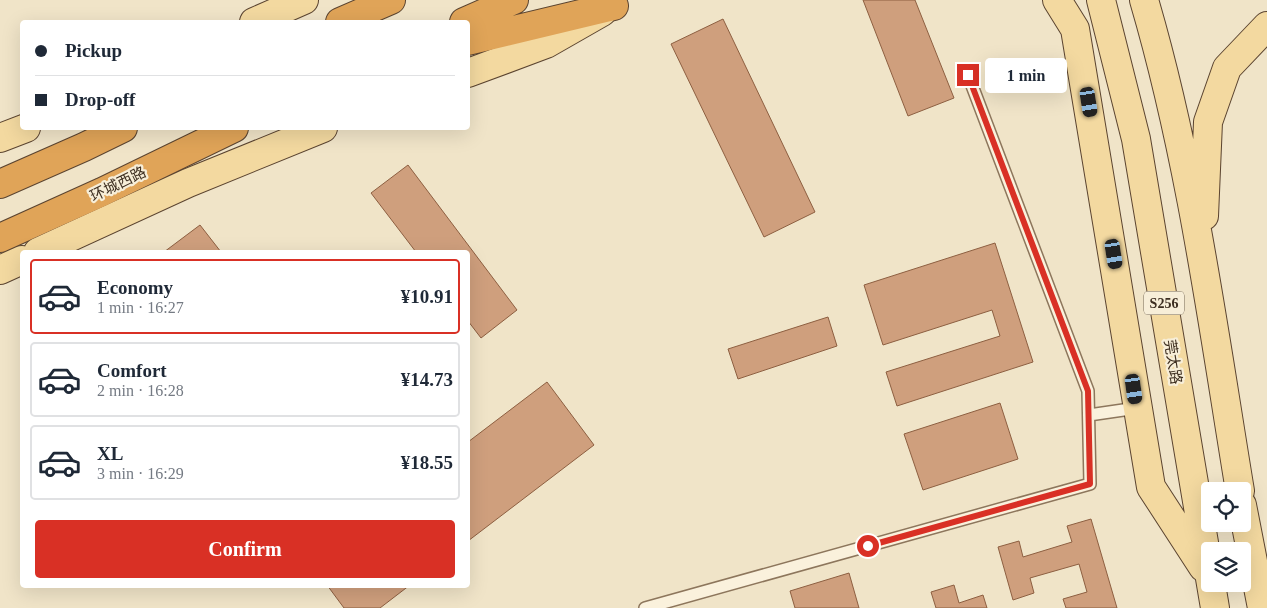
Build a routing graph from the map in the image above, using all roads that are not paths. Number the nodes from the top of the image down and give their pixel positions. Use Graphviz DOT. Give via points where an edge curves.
graph roads {
  1 [pos="304,0"];
  2 [pos="392,0"];
  3 [pos="514,0"];
  4 [pos="1057,0"];
  5 [pos="1102,0"];
  6 [pos="1144,0"];
  7 [pos="619,3"];
  8 [pos="259,20"];
  9 [pos="345,20"];
  10 [pos="469,20"];
  11 [pos="1267,26"];
  12 [pos="470,40"];
  13 [pos="470,72"];
  14 [pos="968,75"];
  15 [pos="21,130"];
  16 [pos="118,130"];
  17 [pos="230,130"];
  18 [pos="319,130"];
  19 [pos="0,138"];
  20 [pos="0,184"];
  21 [pos="0,238"];
  22 [pos="42,250"];
  23 [pos="20,261"];
  24 [pos="1202,263"];
  25 [pos="0,270"];
  26 [pos="1137,408"];
  27 [pos="1089,415"];
  28 [pos="1238,482"];
  29 [pos="1247,532"];
  30 [pos="1203,542"];
  31 [pos="1201,564"];
  32 [pos="1212,592"];
  33 [pos="645,608"];
  34 [pos="1215,608"];
  35 [pos="1262,608"];
  1 -- 8 [label="main road"];
  2 -- 9 [label="highway"];
  3 -- 10 [label="highway"];
  4 -- 26 [label="main road" via="1075,28"];
  5 -- 30 [label="main road, 莞太路 / S256" via="1136,139"];
  6 -- 24 [label="main road" via="1177,132"];
  7 -- 12 [label="highway"];
  7 -- 13 [label="main road" via="546,44"];
  11 -- 24 [label="main road" via="1227,68 1208,122"];
  14 -- 27 [label="lane" via="1088,391"];
  15 -- 19 [label="main road"];
  16 -- 20 [label="highway"];
  17 -- 21 [label="highway, 环城西路"];
  18 -- 22 [label="main road" via="188,183"];
  23 -- 25 [label="main road"];
  24 -- 28 [label="main road"];
  26 -- 27 [label="lane"];
  26 -- 31 [label="main road" via="1151,487"];
  27 -- 33 [label="lane" via="1090,484"];
  29 -- 35 [label="main road"];
  32 -- 34 [label="main road, 莞太路 / S256"];
}
